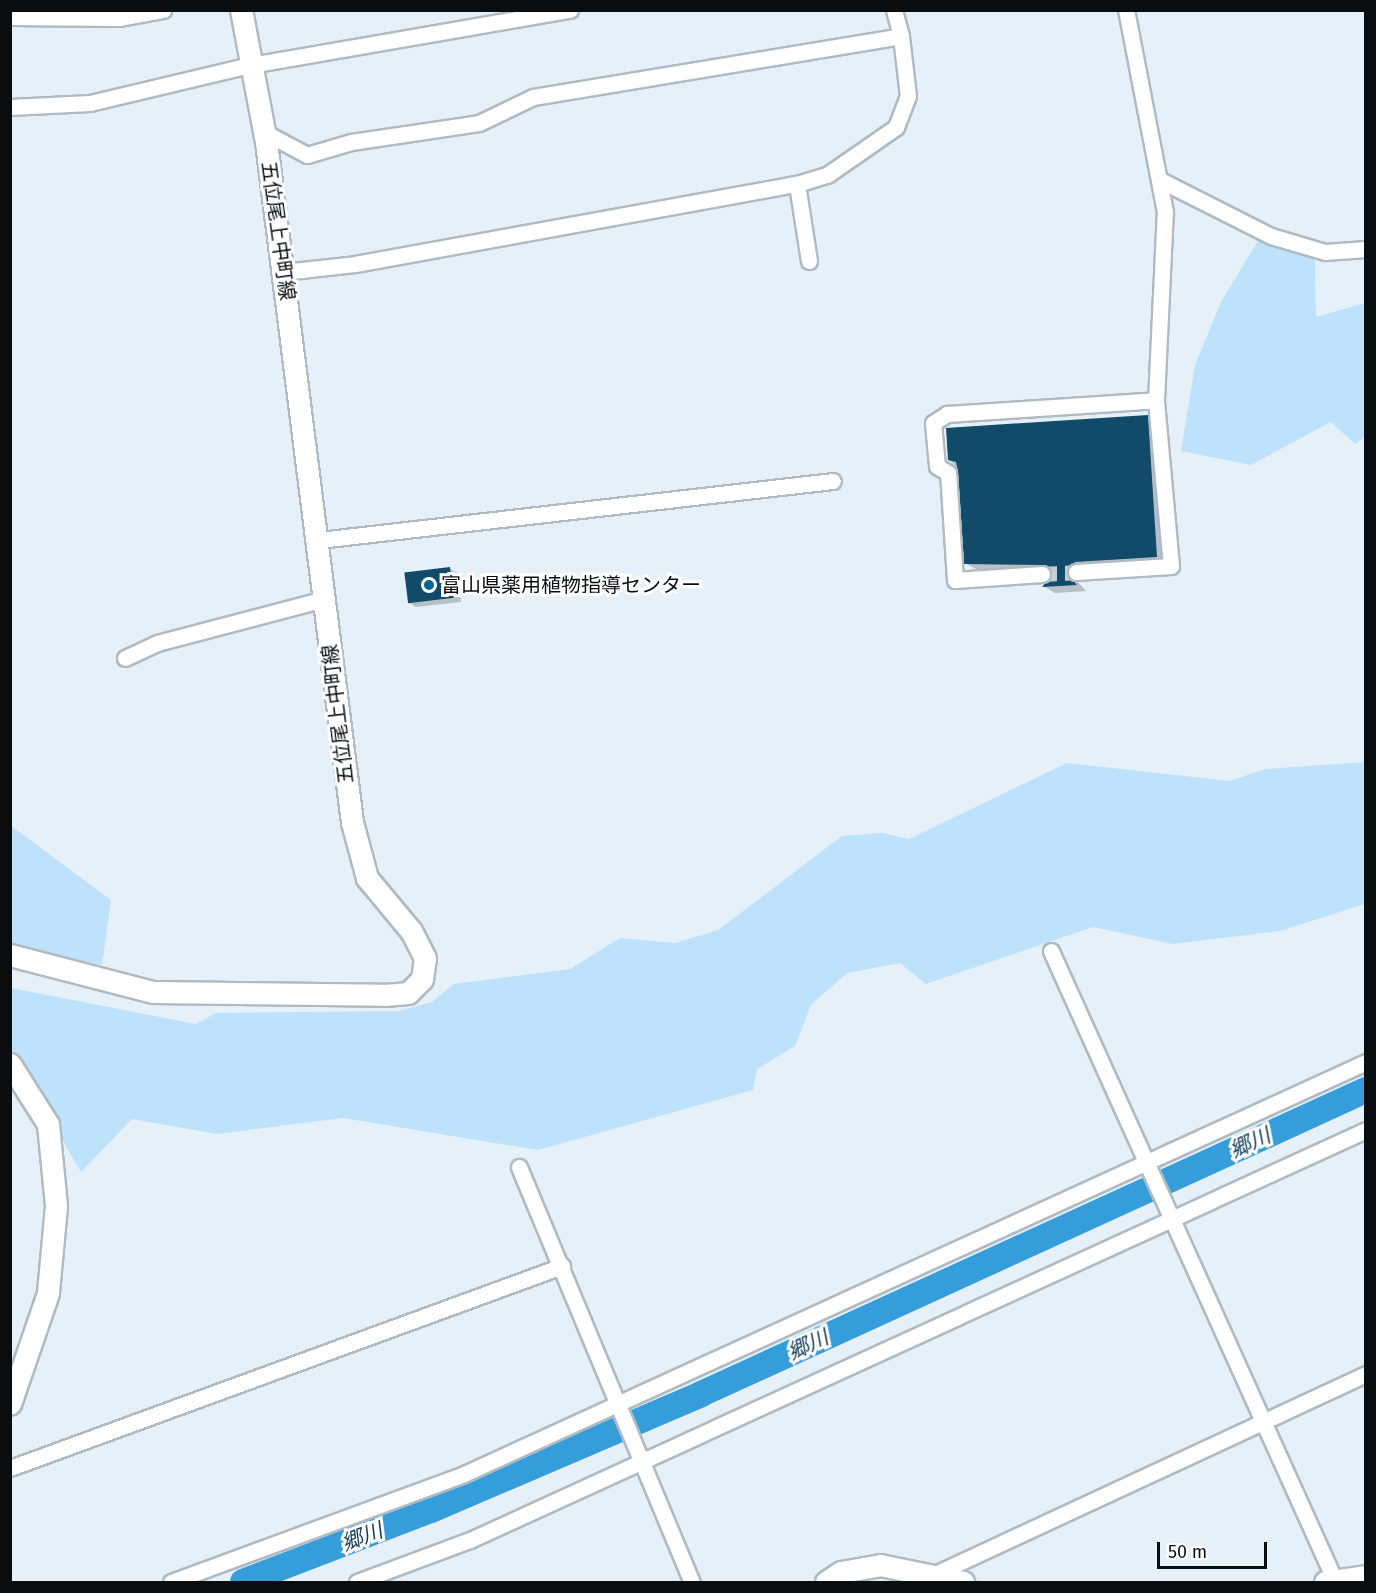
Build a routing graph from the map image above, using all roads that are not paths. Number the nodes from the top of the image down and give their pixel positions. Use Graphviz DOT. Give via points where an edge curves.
graph roads {
  1 [pos="163,10"];
  2 [pos="241,10"];
  3 [pos="570,10"];
  4 [pos="894,10"];
  5 [pos="1126,10"];
  6 [pos="10,17"];
  7 [pos="901,36"];
  8 [pos="250,65"];
  9 [pos="10,107"];
  10 [pos="264,132"];
  11 [pos="1160,180"];
  12 [pos="797,184"];
  13 [pos="1365,249"];
  14 [pos="808,261"];
  15 [pos="283,272"];
  16 [pos="1156,400"];
  17 [pos="833,481"];
  18 [pos="319,540"];
  19 [pos="1076,572"];
  20 [pos="1042,574"];
  21 [pos="325,600"];
  22 [pos="125,658"];
  23 [pos="1051,951"];
  24 [pos="10,955"];
  25 [pos="1365,1062"];
  26 [pos="10,1064"];
  27 [pos="1365,1130"];
  28 [pos="1146,1160"];
  29 [pos="519,1167"];
  30 [pos="1172,1218"];
  31 [pos="562,1266"];
  32 [pos="1365,1374"];
  33 [pos="10,1404"];
  34 [pos="615,1404"];
  35 [pos="1262,1423"];
  36 [pos="639,1462"];
  37 [pos="10,1468"];
  38 [pos="1365,1576"];
  39 [pos="952,1580"];
  40 [pos="171,1582"];
  41 [pos="357,1582"];
  42 [pos="693,1582"];
  43 [pos="828,1582"];
  44 [pos="1330,1582"];
  1 -- 6 [label="street" via="120,18"];
  2 -- 8 [label="main road, 五位尾上中町線"];
  3 -- 8 [label="street"];
  4 -- 7 [label="street"];
  5 -- 11 [label="street"];
  7 -- 10 [label="street" via="533,97 479,123 351,142 307,155"];
  7 -- 12 [label="street" via="908,96 896,127 828,175"];
  8 -- 9 [label="street" via="90,102"];
  8 -- 10 [label="main road, 五位尾上中町線"];
  10 -- 15 [label="main road, 五位尾上中町線"];
  11 -- 13 [label="street" via="1270,236 1325,252"];
  11 -- 16 [label="street" via="1165,212"];
  12 -- 14 [label="street"];
  12 -- 15 [label="street" via="355,264"];
  15 -- 18 [label="main road, 五位尾上中町線"];
  16 -- 19 [label="street" via="1171,566"];
  16 -- 20 [label="street" via="947,414 933,423 937,466 948,473 955,580"];
  17 -- 18 [label="street"];
  18 -- 21 [label="main road, 五位尾上中町線"];
  21 -- 22 [label="street" via="157,643"];
  21 -- 24 [label="main road, 五位尾上中町線" via="352,822 367,878 411,931 425,958 422,979 408,993 385,995 153,992"];
  23 -- 28 [label="street"];
  25 -- 28 [label="street"];
  26 -- 33 [label="main road" via="48,1124 56,1206 48,1293"];
  27 -- 30 [label="street"];
  28 -- 30 [label="street"];
  28 -- 34 [label="street"];
  29 -- 31 [label="street"];
  30 -- 35 [label="street" via="1185,1257"];
  30 -- 36 [label="street"];
  31 -- 34 [label="street"];
  31 -- 37 [label="street"];
  32 -- 35 [label="street"];
  34 -- 36 [label="street"];
  34 -- 40 [label="street" via="453,1478"];
  35 -- 39 [label="street"];
  35 -- 44 [label="street"];
  36 -- 41 [label="street" via="470,1540"];
  36 -- 42 [label="street"];
  38 -- 44 [label="main road"];
  39 -- 43 [label="main road" via="880,1565 841,1572"];
}
